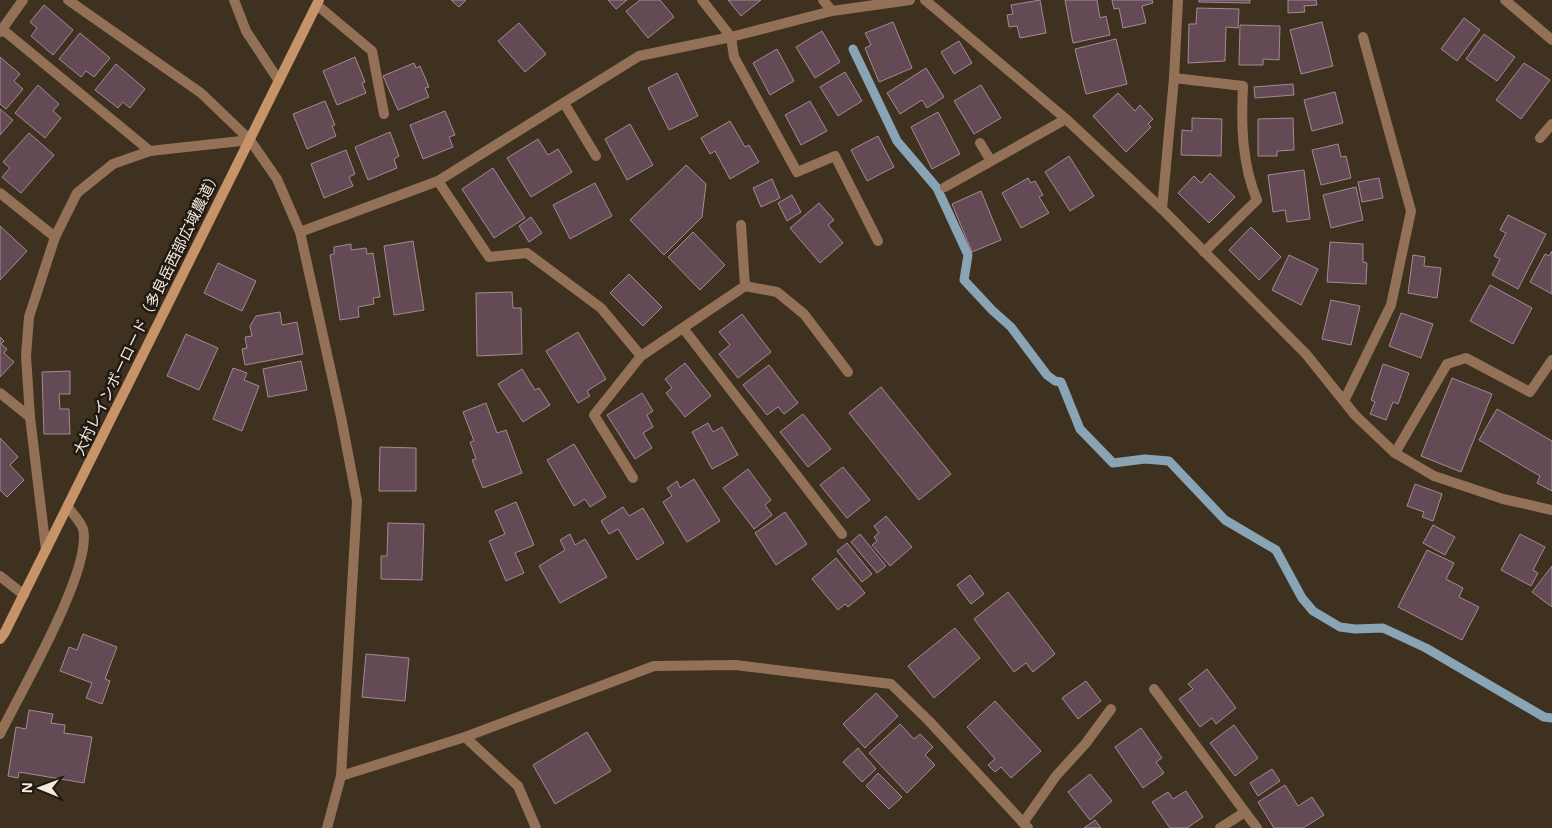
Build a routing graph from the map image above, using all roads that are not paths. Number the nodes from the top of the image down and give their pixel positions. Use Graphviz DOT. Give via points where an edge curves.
graph roads {
  1 [pos="23,0"];
  2 [pos="68,0"];
  3 [pos="234,0"];
  4 [pos="702,0"];
  5 [pos="823,0"];
  6 [pos="910,0"];
  7 [pos="925,0"];
  8 [pos="1178,0"];
  9 [pos="1505,0"];
  10 [pos="318,3"];
  11 [pos="832,11"];
  12 [pos="1,31"];
  13 [pos="1363,36"];
  14 [pos="731,37"];
  15 [pos="1552,40"];
  16 [pos="1174,78"];
  17 [pos="280,81"];
  18 [pos="564,103"];
  19 [pos="384,114"];
  20 [pos="1066,119"];
  21 [pos="1552,124"];
  22 [pos="1540,138"];
  23 [pos="250,140"];
  24 [pos="980,143"];
  25 [pos="150,150"];
  26 [pos="596,156"];
  27 [pos="991,161"];
  28 [pos="438,181"];
  29 [pos="945,187"];
  30 [pos="0,193"];
  31 [pos="1162,209"];
  32 [pos="741,224"];
  33 [pos="300,232"];
  34 [pos="55,237"];
  35 [pos="878,241"];
  36 [pos="1204,252"];
  37 [pos="746,286"];
  38 [pos="682,328"];
  39 [pos="642,356"];
  40 [pos="1552,360"];
  41 [pos="848,372"];
  42 [pos="0,392"];
  43 [pos="1344,401"];
  44 [pos="30,416"];
  45 [pos="1395,453"];
  46 [pos="633,478"];
  47 [pos="68,507"];
  48 [pos="1552,510"];
  49 [pos="842,534"];
  50 [pos="46,550"];
  51 [pos="0,576"];
  52 [pos="24,595"];
  53 [pos="0,639"];
  54 [pos="1154,689"];
  55 [pos="1111,709"];
  56 [pos="0,734"];
  57 [pos="465,738"];
  58 [pos="341,776"];
  59 [pos="1245,812"];
  60 [pos="1026,825"];
  61 [pos="327,828"];
  62 [pos="536,828"];
  63 [pos="1220,828"];
  64 [pos="1257,828"];
  1 -- 12 [label="street"];
  2 -- 23 [label="street" via="202,93"];
  3 -- 17 [label="street" via="246,31"];
  4 -- 14 [label="street"];
  5 -- 11 [label="street"];
  6 -- 11 [label="street"];
  7 -- 20 [label="street"];
  8 -- 16 [label="street"];
  9 -- 15 [label="street"];
  10 -- 17 [label="street, 大村レインボーロード（多良岳西部広域農道）"];
  10 -- 19 [label="street" via="372,51"];
  11 -- 14 [label="street"];
  12 -- 25 [label="street"];
  13 -- 43 [label="street" via="1411,211 1391,305"];
  14 -- 18 [label="street" via="639,56"];
  14 -- 35 [label="street" via="734,57 798,172 834,156"];
  16 -- 31 [label="street"];
  16 -- 36 [label="street" via="1243,86 1245,160 1257,200"];
  17 -- 23 [label="street, 大村レインボーロード（多良岳西部広域農道）"];
  18 -- 26 [label="street"];
  18 -- 28 [label="street"];
  20 -- 27 [label="street"];
  20 -- 31 [label="street"];
  21 -- 22 [label="street"];
  23 -- 25 [label="street"];
  23 -- 33 [label="street" via="277,179"];
  23 -- 47 [label="street, 大村レインボーロード（多良岳西部広域農道）"];
  24 -- 27 [label="street"];
  25 -- 34 [label="street" via="112,164 77,193"];
  27 -- 29 [label="street"];
  28 -- 33 [label="street"];
  28 -- 39 [label="street" via="489,257 527,253 601,308"];
  30 -- 34 [label="street"];
  31 -- 36 [label="street"];
  32 -- 37 [label="street"];
  33 -- 58 [label="street" via="356,501"];
  34 -- 44 [label="street" via="29,317 26,356"];
  36 -- 43 [label="street" via="1306,354"];
  37 -- 38 [label="street"];
  37 -- 41 [label="street" via="777,292 804,314"];
  38 -- 39 [label="street"];
  38 -- 49 [label="street"];
  39 -- 46 [label="street" via="594,415"];
  40 -- 45 [label="street" via="1530,392 1466,358 1447,364"];
  42 -- 44 [label="street"];
  43 -- 45 [label="street"];
  44 -- 50 [label="street"];
  45 -- 48 [label="street" via="1434,476 1503,500"];
  47 -- 50 [label="street, 大村レインボーロード（多良岳西部広域農道）"];
  47 -- 56 [label="street" via="83,528 78,570 59,618"];
  50 -- 52 [label="street, 大村レインボーロード（多良岳西部広域農道）"];
  51 -- 52 [label="street"];
  52 -- 53 [label="street, 大村レインボーロード（多良岳西部広域農道）"];
  54 -- 59 [label="street"];
  55 -- 60 [label="street" via="1056,776"];
  57 -- 58 [label="street"];
  57 -- 60 [label="street" via="654,666 735,666 891,684 929,720"];
  57 -- 62 [label="street" via="518,786"];
  58 -- 61 [label="street"];
  59 -- 63 [label="street"];
  59 -- 64 [label="street"];
}
